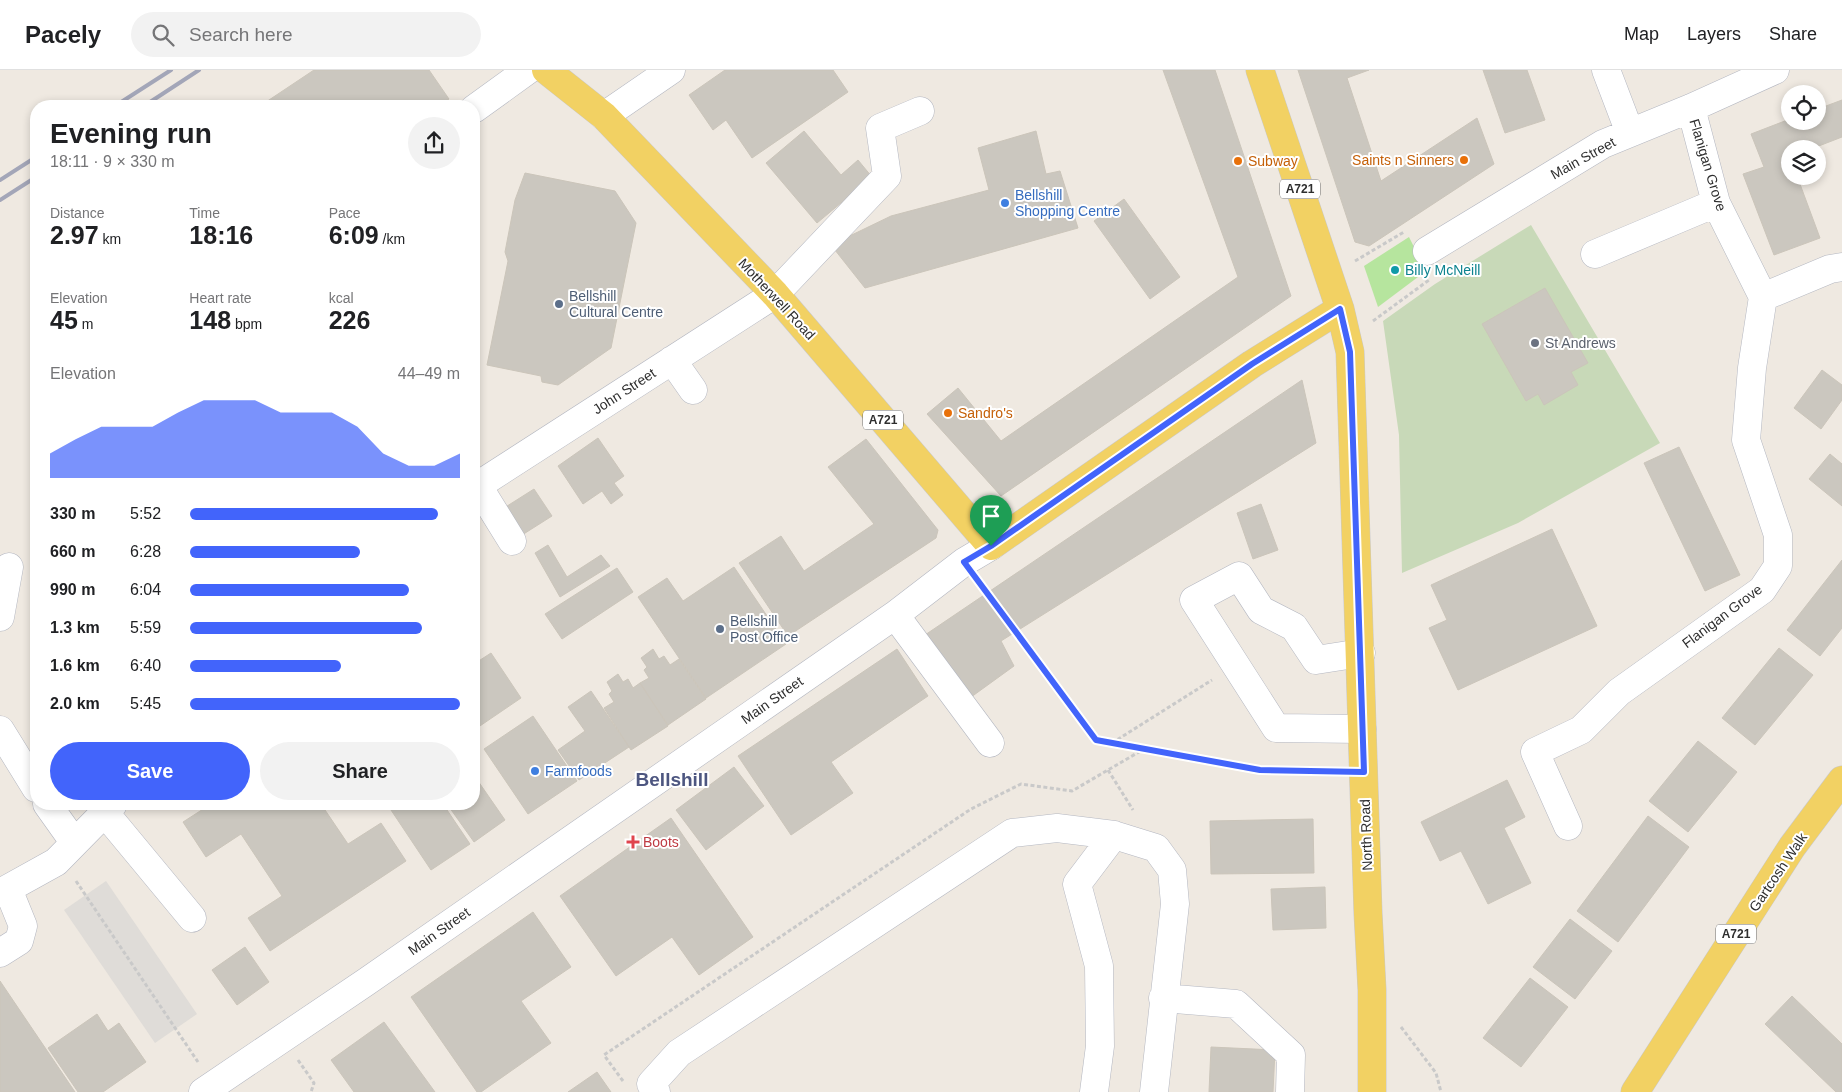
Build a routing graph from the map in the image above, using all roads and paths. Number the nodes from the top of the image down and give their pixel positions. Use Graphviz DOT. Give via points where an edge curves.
graph roads {
  1 [pos="528,70"];
  2 [pos="546,70"];
  3 [pos="671,70"];
  4 [pos="1260,70"];
  5 [pos="1606,70"];
  6 [pos="1775,70"];
  7 [pos="480,105"];
  8 [pos="1691,108"];
  9 [pos="920,111"];
  10 [pos="604,116"];
  11 [pos="1630,133"];
  12 [pos="1716,203"];
  13 [pos="1427,251"];
  14 [pos="1595,254"];
  15 [pos="1355,261"];
  16 [pos="1842,267"];
  17 [pos="775,294"];
  18 [pos="1763,296"];
  19 [pos="1340,309"];
  20 [pos="1374,321"];
  21 [pos="672,360"];
  22 [pos="693,390"];
  23 [pos="480,484"];
  24 [pos="480,493"];
  25 [pos="512,541"];
  26 [pos="991,546"];
  27 [pos="964,562"];
  28 [pos="9,567"];
  29 [pos="895,615"];
  30 [pos="0,617"];
  31 [pos="1361,653"];
  32 [pos="1235,664"];
  33 [pos="1362,729"];
  34 [pos="0,730"];
  35 [pos="990,743"];
  36 [pos="1112,743"];
  37 [pos="1144,749"];
  38 [pos="1364,772"];
  39 [pos="30,778"];
  40 [pos="1842,780"];
  41 [pos="51,810"];
  42 [pos="107,810"];
  43 [pos="111,810"];
  44 [pos="1568,826"];
  45 [pos="1114,835"];
  46 [pos="74,842"];
  47 [pos="56,862"];
  48 [pos="4,891"];
  49 [pos="192,918"];
  50 [pos="0,953"];
  51 [pos="1372,990"];
  52 [pos="1163,998"];
  53 [pos="283,1038"];
  54 [pos="625,1085"];
  55 [pos="208,1088"];
  56 [pos="311,1092"];
  57 [pos="656,1092"];
  58 [pos="1094,1092"];
  59 [pos="1154,1092"];
  60 [pos="1290,1092"];
  61 [pos="1372,1092"];
  62 [pos="1441,1092"];
  63 [pos="1635,1092"];
  1 -- 7 [label="street"];
  2 -- 10 [label="main road, Motherwell Road / A721"];
  3 -- 10 [label="street"];
  4 -- 19 [label="main road, A721"];
  5 -- 11 [label="street"];
  6 -- 8 [label="street, Main Street"];
  8 -- 11 [label="street, Main Street"];
  8 -- 12 [label="street, Flanigan Grove"];
  9 -- 17 [label="street, John Street" via="880,128 887,176"];
  10 -- 17 [label="main road, Motherwell Road / A721"];
  11 -- 13 [label="street, Main Street" via="1603,144"];
  12 -- 14 [label="street"];
  12 -- 18 [label="street, Flanigan Grove"];
  13 -- 15 [label="path" via="1408,230"];
  13 -- 20 [label="path" via="1434,277"];
  16 -- 18 [label="street"];
  17 -- 21 [label="street, John Street"];
  17 -- 26 [label="main road, Motherwell Road / A721"];
  18 -- 44 [label="street, Flanigan Grove" via="1746,440 1778,535 1778,566 1762,590 1619,692 1581,730 1535,752"];
  19 -- 26 [label="main road, Main Street" via="1252,364"];
  19 -- 31 [label="main road, North Road / A721" via="1350,352"];
  21 -- 22 [label="street"];
  21 -- 23 [label="street, John Street"];
  24 -- 25 [label="street"];
  26 -- 27 [label="street, Main Street"];
  27 -- 29 [label="street, Main Street"];
  27 -- 36 [label="path" via="1096,740"];
  28 -- 30 [label="street"];
  29 -- 35 [label="street"];
  29 -- 53 [label="street, Main Street"];
  31 -- 32 [label="street" via="1316,660 1294,627 1260,610 1239,576 1194,600"];
  31 -- 33 [label="main road, North Road / A721"];
  32 -- 33 [label="street" via="1276,728"];
  32 -- 36 [label="path"];
  33 -- 38 [label="main road, North Road / A721"];
  34 -- 39 [label="street"];
  36 -- 37 [label="path"];
  37 -- 38 [label="path" via="1260,770"];
  37 -- 54 [label="path" via="1072,791 1020,784 971,809 604,1055"];
  38 -- 51 [label="main road, North Road / A721"];
  40 -- 63 [label="main road, Gartcosh Walk / A721" via="1792,848"];
  41 -- 46 [label="street"];
  42 -- 46 [label="street"];
  43 -- 49 [label="street"];
  45 -- 52 [label="street" via="1156,848 1172,870 1175,904"];
  45 -- 57 [label="street" via="1057,828 1012,833 679,1053 651,1084"];
  45 -- 58 [label="street" via="1077,884 1099,966 1100,1046"];
  46 -- 47 [label="street"];
  47 -- 48 [label="street"];
  47 -- 55 [label="path" via="73,876"];
  48 -- 50 [label="street" via="23,926 19,941"];
  51 -- 61 [label="main road, North Road / A721"];
  51 -- 62 [label="path" via="1436,1073"];
  52 -- 59 [label="street"];
  52 -- 60 [label="street" via="1236,1004 1291,1055"];
  53 -- 55 [label="street, Main Street"];
  53 -- 56 [label="path" via="314,1082"];
}
